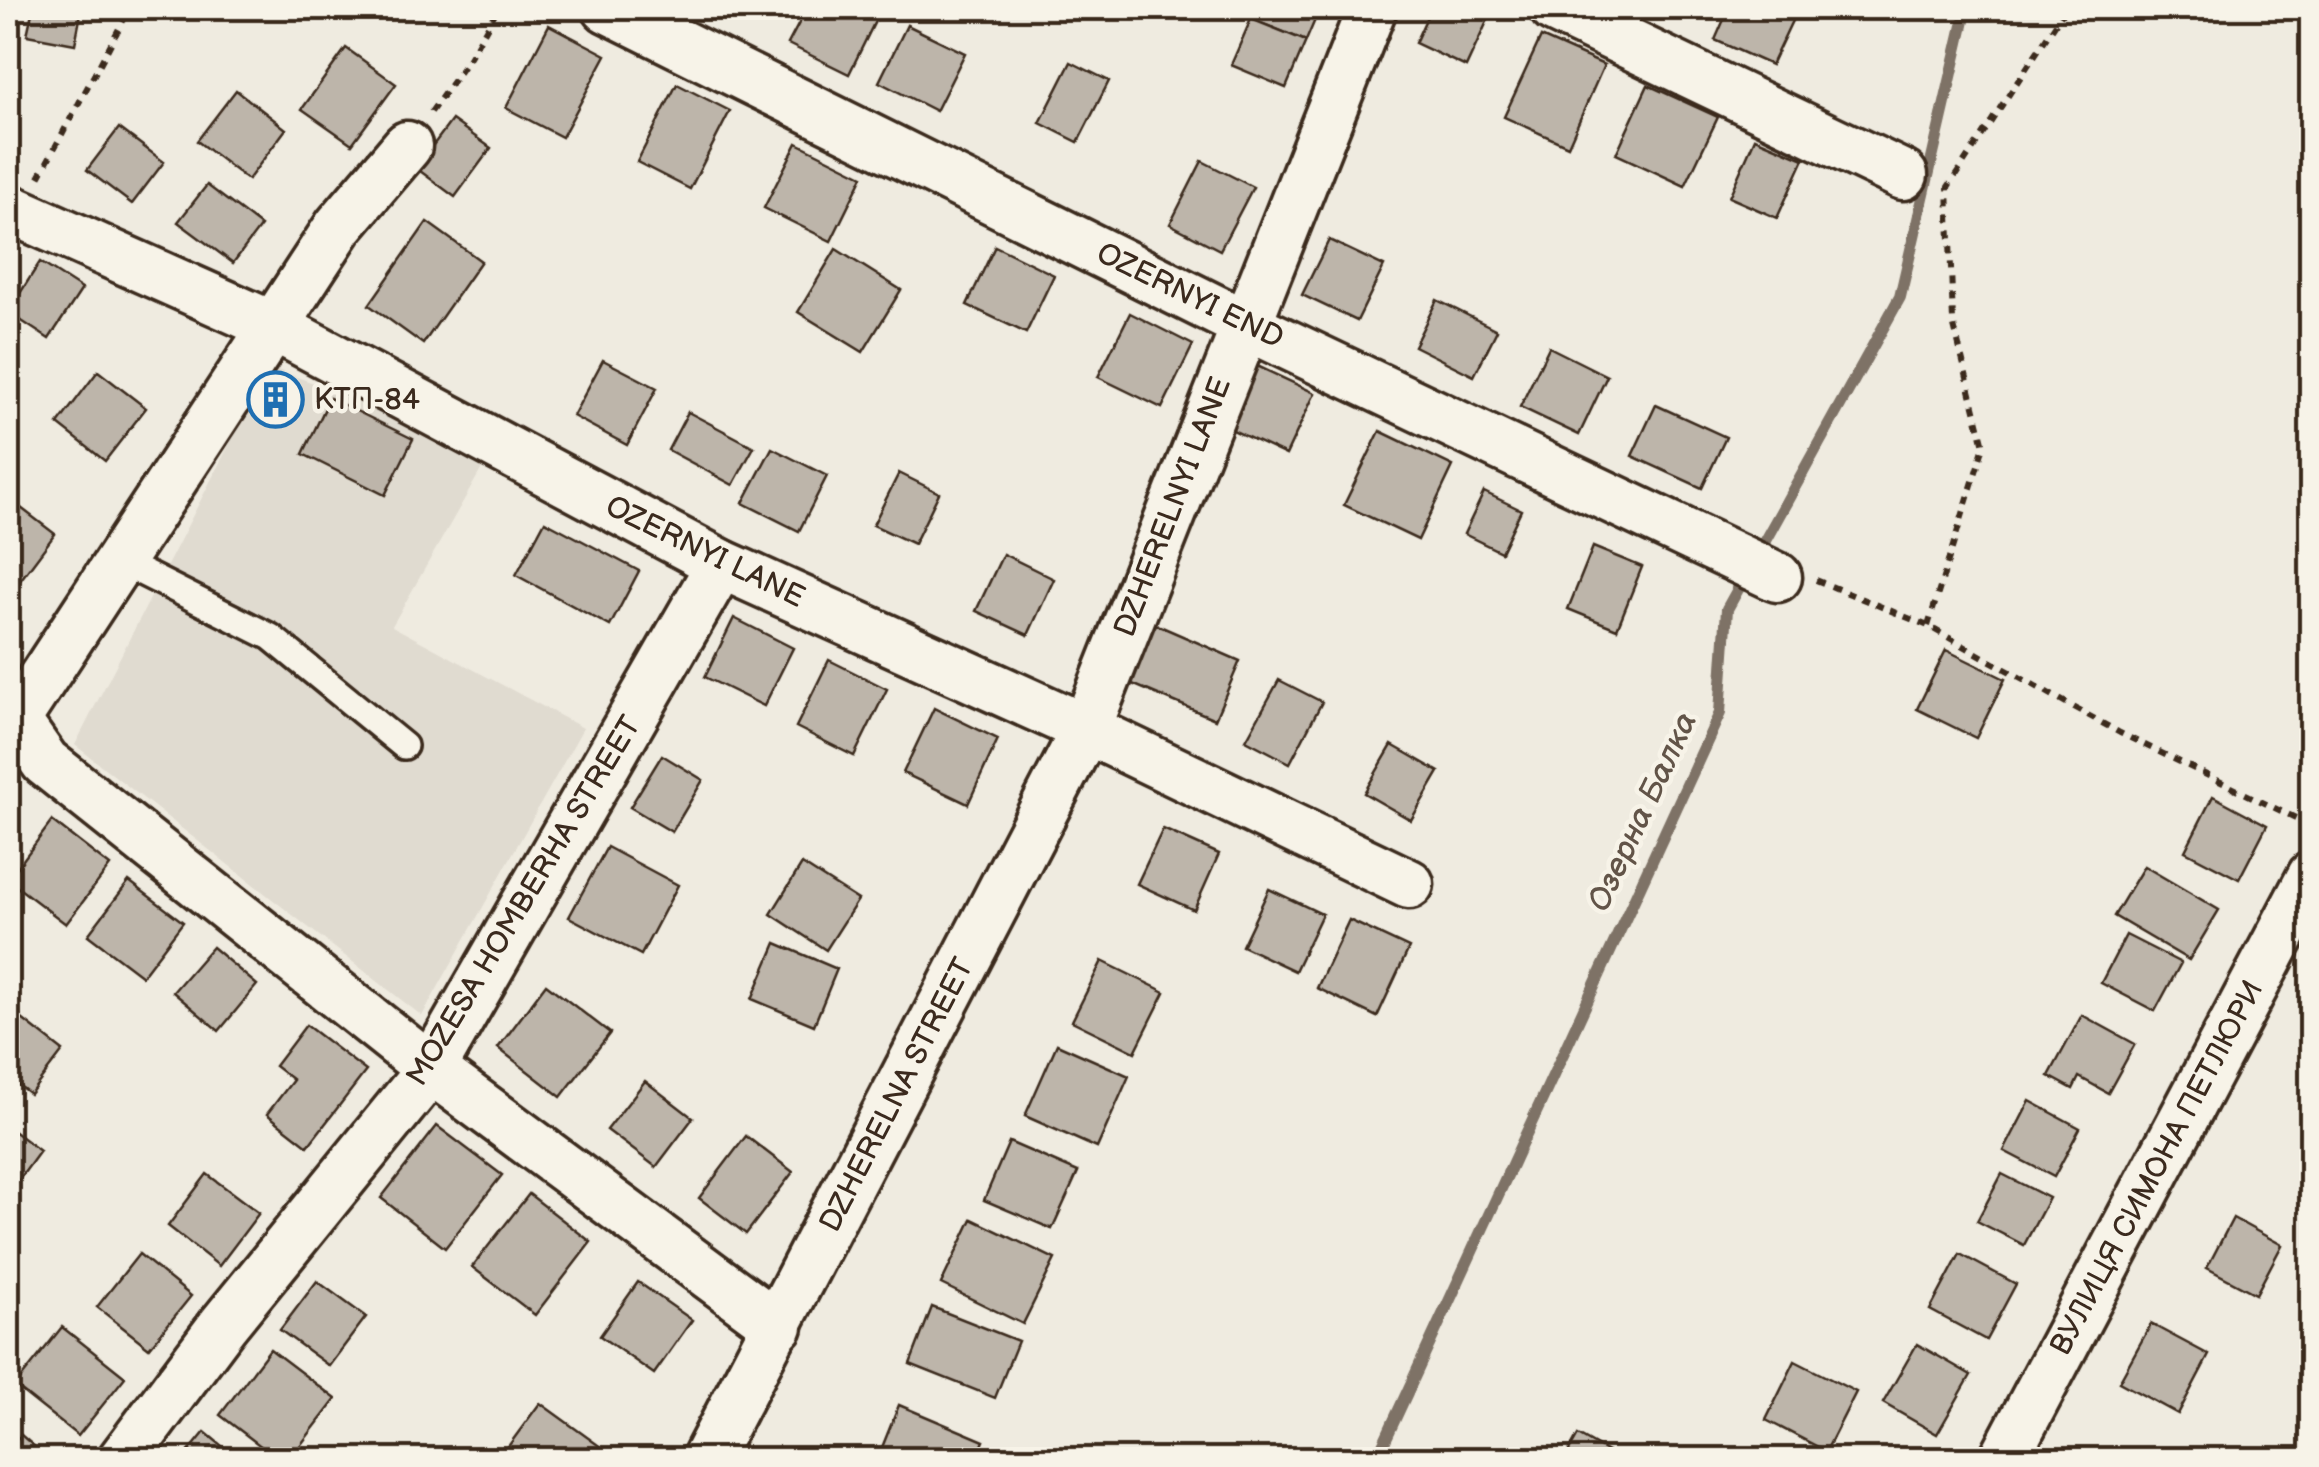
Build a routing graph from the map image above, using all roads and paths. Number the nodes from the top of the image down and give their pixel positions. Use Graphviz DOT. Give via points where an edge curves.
graph roads {
  1 [pos="130,8"];
  2 [pos="498,8"];
  3 [pos="607,8"];
  4 [pos="1372,8"];
  5 [pos="1554,8"];
  6 [pos="2066,8"];
  7 [pos="408,146"];
  8 [pos="1903,175"];
  9 [pos="14,210"];
  10 [pos="1244,324"];
  11 [pos="275,327"];
  12 [pos="120,561"];
  13 [pos="720,564"];
  14 [pos="1777,577"];
  15 [pos="1928,626"];
  16 [pos="10,720"];
  17 [pos="1086,729"];
  18 [pos="404,746"];
  19 [pos="2312,826"];
  20 [pos="2312,876"];
  21 [pos="1408,884"];
  22 [pos="431,1069"];
  23 [pos="778,1326"];
  24 [pos="122,1460"];
  25 [pos="706,1460"];
  26 [pos="2002,1460"];
  1 -- 9 [label="path"];
  2 -- 7 [label="path"];
  3 -- 10 [label="street, OZERNYI END"];
  4 -- 10 [label="street, DZHERELNYI LANE"];
  5 -- 8 [label="street"];
  6 -- 15 [label="path" via="1948,187 1953,322 1984,446"];
  7 -- 11 [label="street" via="339,226"];
  9 -- 11 [label="street, OZERNYI LANE"];
  10 -- 14 [label="street, OZERNYI END"];
  10 -- 17 [label="street, DZHERELNYI LANE"];
  11 -- 12 [label="street"];
  11 -- 13 [label="street, OZERNYI LANE"];
  12 -- 16 [label="street"];
  12 -- 18 [label="lane" via="271,637"];
  13 -- 17 [label="street, OZERNYI LANE"];
  13 -- 22 [label="street, MOZESA HOMBERHA STREET"];
  14 -- 15 [label="path" via="1812,578"];
  15 -- 19 [label="path" via="2120,734"];
  16 -- 22 [label="street" via="45,762"];
  17 -- 21 [label="street, OZERNYI LANE"];
  17 -- 23 [label="street, DZHERELNA STREET"];
  20 -- 26 [label="street, ВУЛИЦЯ СИМОНА ПЕТЛЮРИ"];
  22 -- 23 [label="street"];
  22 -- 24 [label="street, MOZESA HOMBERHA STREET"];
  23 -- 25 [label="street, DZHERELNA STREET"];
}
